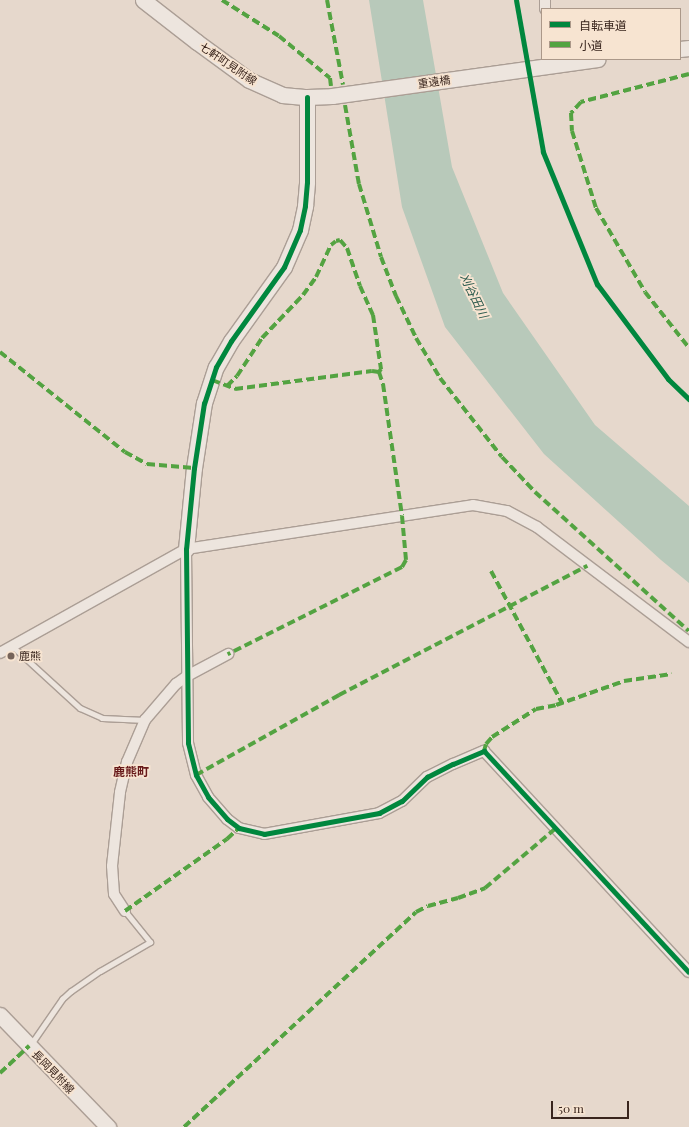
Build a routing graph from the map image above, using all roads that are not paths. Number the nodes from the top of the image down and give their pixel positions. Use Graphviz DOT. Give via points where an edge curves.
graph roads {
  1 [pos="143,0"];
  2 [pos="580,60"];
  3 [pos="545,62"];
  4 [pos="350,93"];
  5 [pos="306,97"];
  6 [pos="186,549"];
  7 [pos="689,642"];
  8 [pos="12,646"];
  9 [pos="0,653"];
  10 [pos="228,654"];
  11 [pos="187,676"];
  12 [pos="145,720"];
  13 [pos="125,911"];
  14 [pos="689,972"];
  15 [pos="0,1016"];
  16 [pos="29,1046"];
  17 [pos="108,1127"];
  1 -- 5 [label="main road, 七軒町見附線" via="249,80 282,95"];
  2 -- 3 [label="main road"];
  3 -- 4 [label="main road, 重遠橋" via="517,70"];
  4 -- 5 [label="main road, 七軒町見附線"];
  5 -- 6 [label="main road" via="307,182 300,230 284,267 231,341 216,367 204,403"];
  6 -- 7 [label="street" via="473,505 492,507 507,511 537,527"];
  6 -- 8 [label="street"];
  6 -- 11 [label="street"];
  8 -- 9 [label="street"];
  8 -- 12 [label="lane" via="80,708 102,718"];
  10 -- 11 [label="street"];
  11 -- 12 [label="street" via="176,684"];
  11 -- 14 [label="street" via="188,742 196,774 217,809 239,828 270,833 379,813 402,801 427,778 484,751"];
  12 -- 13 [label="street" via="127,762 120,792 112,866 114,894"];
  13 -- 16 [label="lane" via="150,942 71,991 62,999"];
  15 -- 16 [label="main road, 長岡見附線"];
  16 -- 17 [label="main road, 長岡見附線"];
}
